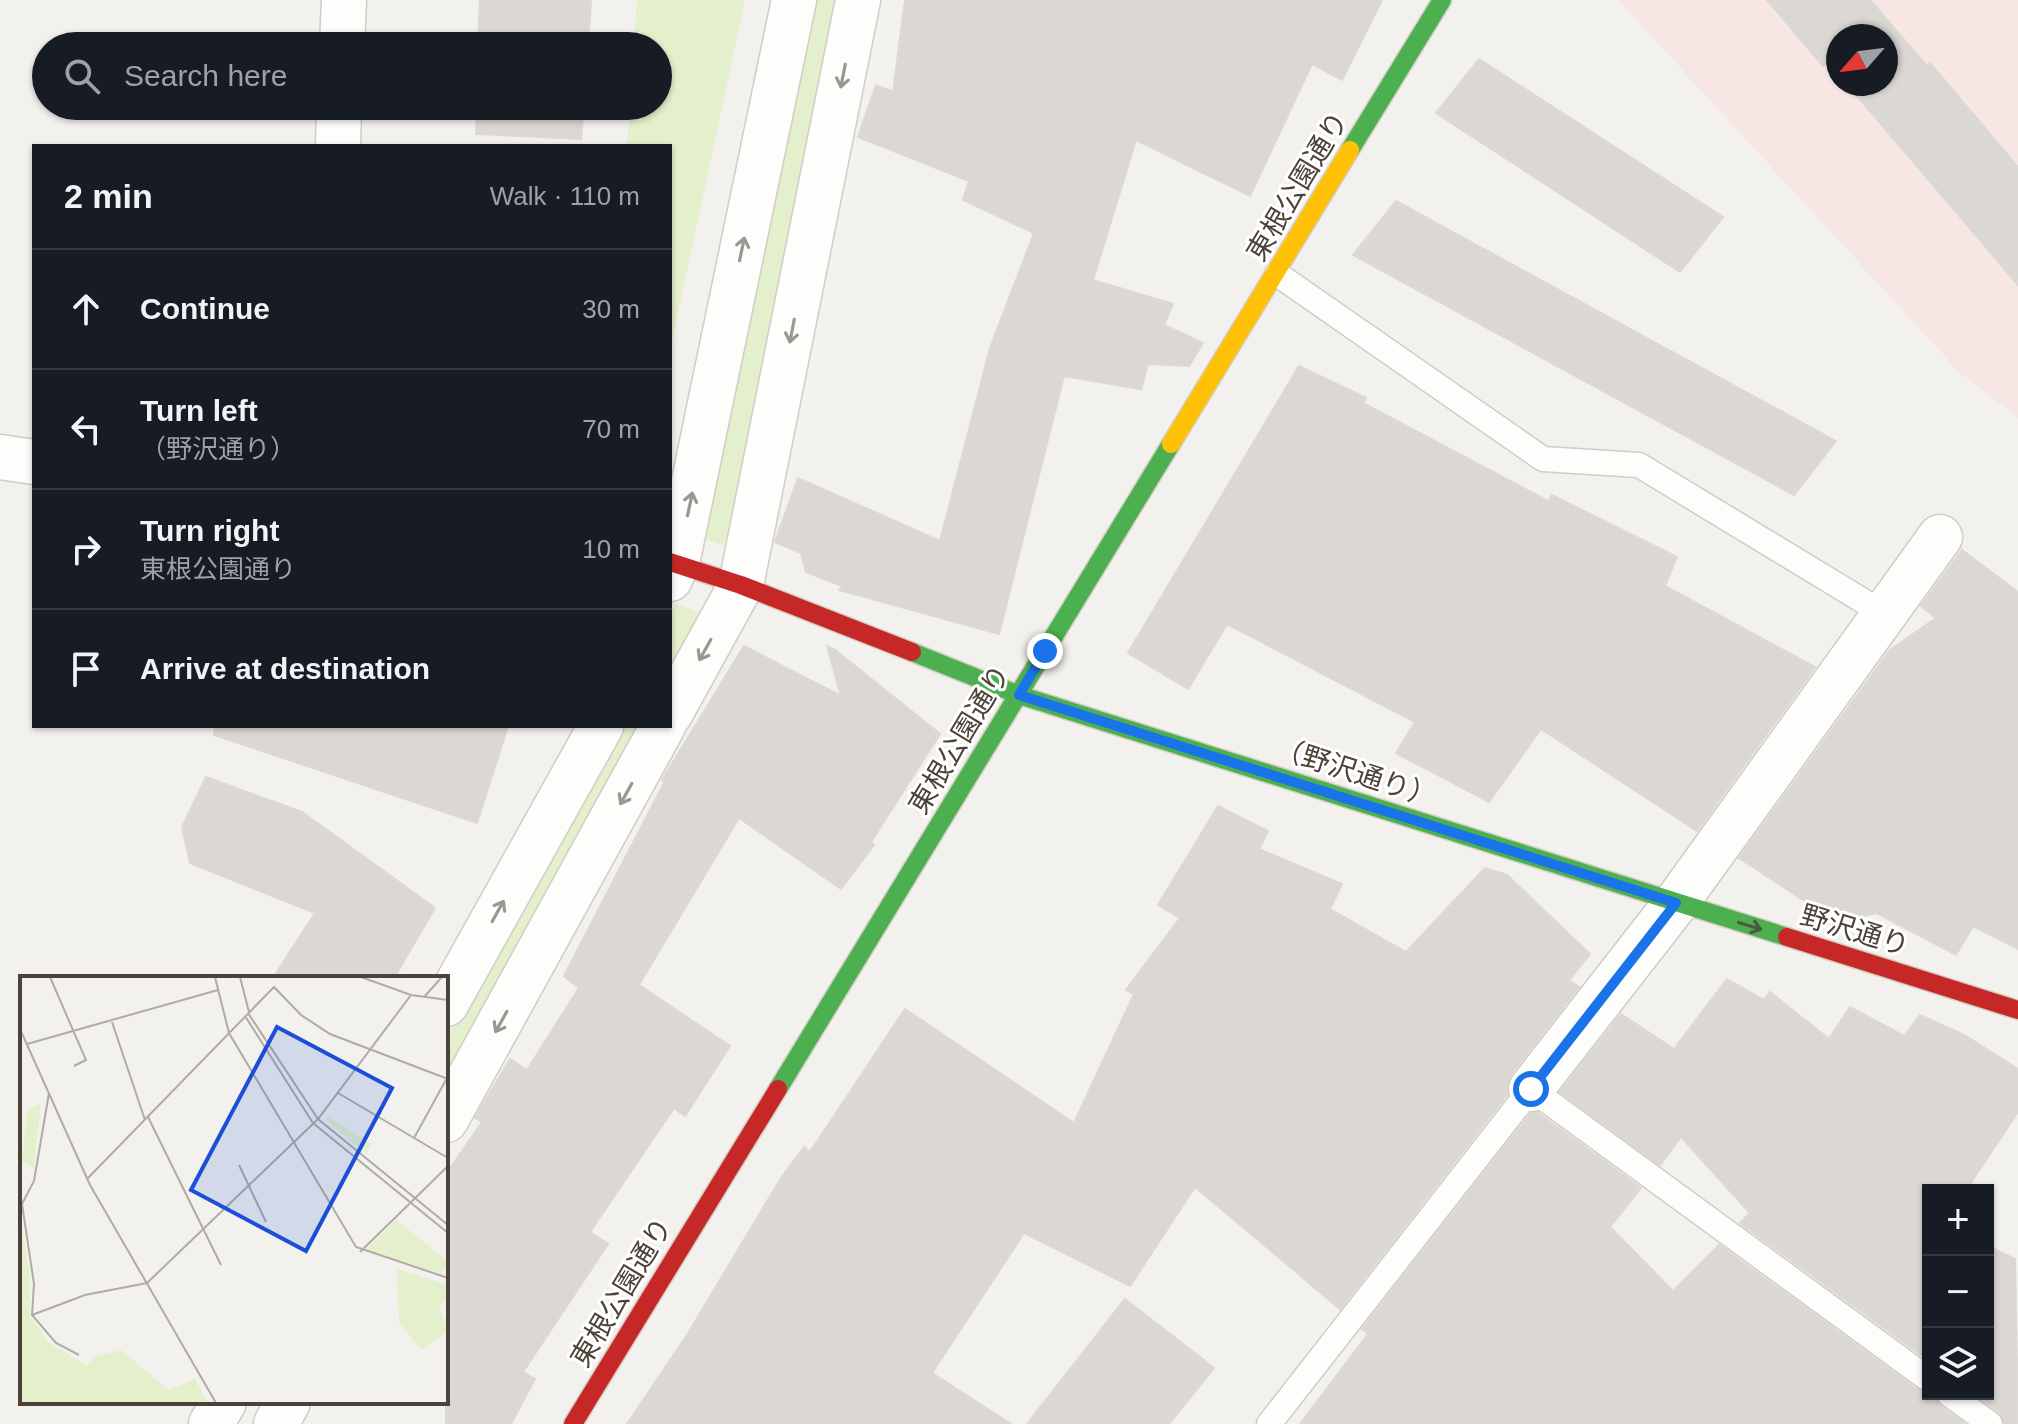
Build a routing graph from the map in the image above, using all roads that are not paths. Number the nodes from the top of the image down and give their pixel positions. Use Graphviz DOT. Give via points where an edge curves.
graph roads {
  1 [pos="344,0"];
  2 [pos="794,0"];
  3 [pos="858,0"];
  4 [pos="1442,0"];
  5 [pos="343,32"];
  6 [pos="339,120"];
  7 [pos="338,144"];
  8 [pos="1277,274"];
  9 [pos="0,457"];
  10 [pos="32,462"];
  11 [pos="1940,537"];
  12 [pos="672,568"];
  13 [pos="741,585"];
  14 [pos="1883,613"];
  15 [pos="1019,695"];
  16 [pos="672,710"];
  17 [pos="600,728"];
  18 [pos="662,728"];
  19 [pos="1676,903"];
  20 [pos="448,1000"];
  21 [pos="2018,1010"];
  22 [pos="1531,1089"];
  23 [pos="448,1116"];
  24 [pos="1922,1375"];
  25 [pos="1957,1400"];
  26 [pos="223,1404"];
  27 [pos="287,1404"];
  28 [pos="211,1424"];
  29 [pos="276,1424"];
  30 [pos="573,1424"];
  31 [pos="1269,1424"];
  32 [pos="1990,1424"];
  1 -- 5 [label="street"];
  12 -- 2 [label="street, one-way"];
  3 -- 13 [label="street, one-way"];
  4 -- 8 [label="street, 東根公園通り"];
  6 -- 7 [label="street"];
  8 -- 14 [label="lane" via="1543,459 1639,465"];
  8 -- 15 [label="street, 東根公園通り"];
  9 -- 10 [label="street"];
  11 -- 14 [label="street"];
  12 -- 13 [label="street, （野沢通り）"];
  13 -- 15 [label="street, （野沢通り）"];
  13 -- 16 [label="street, one-way"];
  14 -- 19 [label="street"];
  15 -- 19 [label="street, （野沢通り）"];
  15 -- 30 [label="street, 東根公園通り"];
  20 -- 17 [label="street, one-way"];
  18 -- 23 [label="street, one-way"];
  19 -- 21 [label="street, 野沢通り, one-way"];
  19 -- 22 [label="street"];
  22 -- 24 [label="lane"];
  22 -- 31 [label="lane"];
  25 -- 32 [label="lane"];
  26 -- 28 [label="street"];
  27 -- 29 [label="street"];
}
